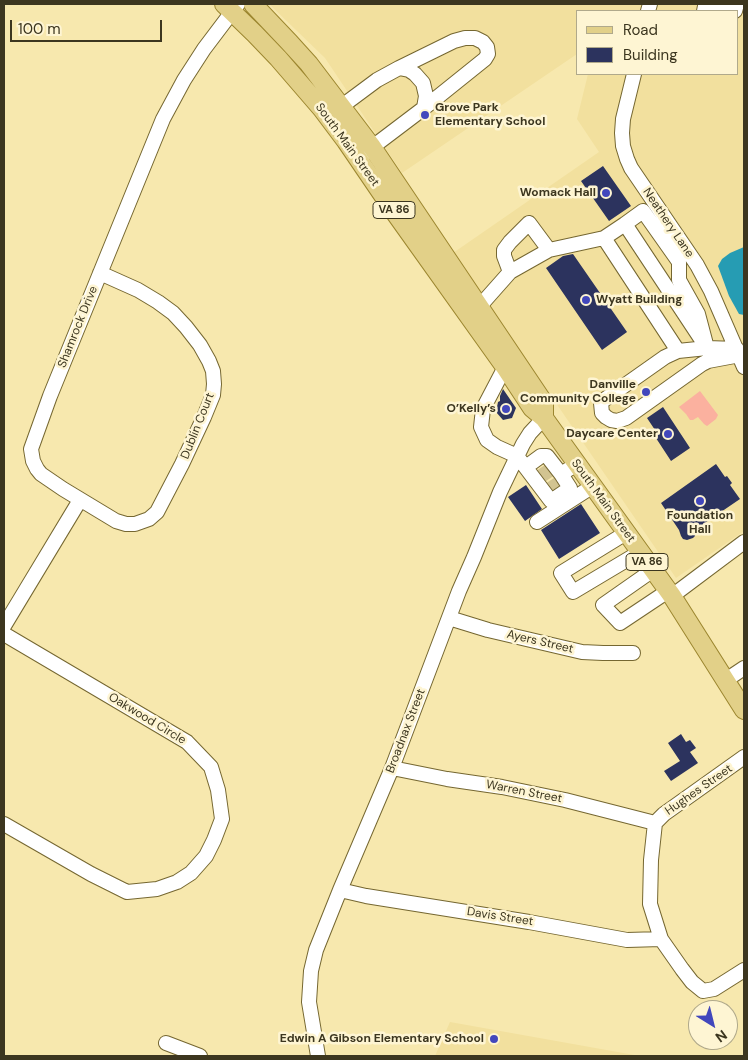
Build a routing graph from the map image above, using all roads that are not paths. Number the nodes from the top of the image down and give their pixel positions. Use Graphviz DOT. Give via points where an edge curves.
graph roads {
  1 [pos="253,4"];
  2 [pos="231,6"];
  3 [pos="704,10"];
  4 [pos="723,10"];
  5 [pos="398,68"];
  6 [pos="634,75"];
  7 [pos="342,106"];
  8 [pos="424,108"];
  9 [pos="328,117"];
  10 [pos="372,148"];
  11 [pos="358,158"];
  12 [pos="625,224"];
  13 [pos="604,238"];
  14 [pos="549,250"];
  15 [pos="510,272"];
  16 [pos="100,273"];
  17 [pos="479,307"];
  18 [pos="706,348"];
  19 [pos="678,351"];
  20 [pos="740,357"];
  21 [pos="505,367"];
  22 [pos="544,418"];
  23 [pos="517,456"];
  24 [pos="577,464"];
  25 [pos="526,467"];
  26 [pos="551,479"];
  27 [pos="593,486"];
  28 [pos="80,500"];
  29 [pos="537,522"];
  30 [pos="626,533"];
  31 [pos="744,542"];
  32 [pos="640,552"];
  33 [pos="622,563"];
  34 [pos="653,570"];
  35 [pos="636,582"];
  36 [pos="670,593"];
  37 [pos="449,618"];
  38 [pos="4,626"];
  39 [pos="4,634"];
  40 [pos="633,652"];
  41 [pos="744,668"];
  42 [pos="726,680"];
  43 [pos="744,710"];
  44 [pos="744,758"];
  45 [pos="392,768"];
  46 [pos="655,823"];
  47 [pos="4,824"];
  48 [pos="340,890"];
  49 [pos="661,939"];
  50 [pos="742,972"];
  51 [pos="166,1044"];
  52 [pos="200,1056"];
  53 [pos="318,1056"];
  1 -- 7 [label="main road, South Main Street / VA 86" via="303,56"];
  2 -- 9 [label="main road, South Main Street / VA 86"];
  2 -- 16 [label="street, Shamrock Drive" via="163,119"];
  3 -- 4 [label="street" via="705,6"];
  5 -- 7 [label="street"];
  5 -- 8 [label="street" via="409,70 423,83"];
  5 -- 8 [label="street" via="465,38 475,38 487,47 485,59"];
  6 -- 20 [label="street, Neathery Lane" via="623,126 627,158 697,265"];
  7 -- 9 [label="street"];
  7 -- 10 [label="main road, South Main Street / VA 86"];
  8 -- 10 [label="street"];
  9 -- 11 [label="main road, South Main Street / VA 86"];
  10 -- 11 [label="street"];
  10 -- 17 [label="main road, South Main Street / VA 86"];
  11 -- 21 [label="main road, South Main Street / VA 86"];
  12 -- 13 [label="street"];
  12 -- 18 [label="street"];
  12 -- 18 [label="street" via="643,211 679,262 679,280 698,314"];
  13 -- 14 [label="street"];
  13 -- 19 [label="street"];
  14 -- 15 [label="street"];
  14 -- 15 [label="street" via="529,223 504,250"];
  15 -- 17 [label="street"];
  16 -- 28 [label="street, Shamrock Drive" via="31,449 37,469"];
  16 -- 28 [label="street, Dublin Court" via="138,290 173,313 209,361 214,384 204,416 182,464 160,508 149,519 126,524"];
  17 -- 22 [label="main road, South Main Street / VA 86" via="544,404"];
  18 -- 19 [label="street"];
  18 -- 20 [label="street"];
  19 -- 20 [label="street" via="604,400 601,403 602,413 611,420 626,418 702,364"];
  21 -- 22 [label="main road, South Main Street / VA 86" via="532,408"];
  21 -- 23 [label="street" via="482,409 481,427 487,440"];
  22 -- 23 [label="street, Broadnax Street" via="530,433"];
  22 -- 24 [label="main road, South Main Street / VA 86"];
  23 -- 25 [label="street"];
  23 -- 37 [label="street, Broadnax Street"];
  24 -- 26 [label="street"];
  24 -- 27 [label="main road, South Main Street / VA 86"];
  25 -- 26 [label="street"];
  25 -- 26 [label="street" via="546,456"];
  27 -- 29 [label="street"];
  27 -- 30 [label="main road, South Main Street / VA 86"];
  28 -- 38 [label="street"];
  30 -- 32 [label="main road, South Main Street / VA 86"];
  30 -- 33 [label="street" via="561,573 573,592"];
  31 -- 36 [label="street"];
  32 -- 33 [label="street"];
  32 -- 34 [label="main road, South Main Street / VA 86"];
  33 -- 35 [label="street"];
  34 -- 35 [label="street"];
  34 -- 36 [label="main road, South Main Street / VA 86"];
  35 -- 36 [label="street" via="604,605 620,622"];
  36 -- 42 [label="main road, South Main Street / VA 86"];
  37 -- 40 [label="street, Ayers Street" via="582,652"];
  37 -- 45 [label="street, Broadnax Street"];
  39 -- 47 [label="street, Oakwood Circle" via="187,742 210,767 218,790 222,819 206,856 191,873 157,889 127,892"];
  41 -- 42 [label="street"];
  42 -- 43 [label="main road, South Main Street / VA 86"];
  44 -- 46 [label="street, Hughes Street"];
  45 -- 46 [label="street, Warren Street" via="556,798"];
  45 -- 48 [label="street, Broadnax Street"];
  46 -- 49 [label="street" via="650,904"];
  48 -- 49 [label="street, Davis Street" via="627,940"];
  48 -- 53 [label="street, Broadnax Street" via="311,971 309,1002"];
  49 -- 50 [label="street" via="692,982 703,991 714,990"];
  51 -- 52 [label="street"];
}
